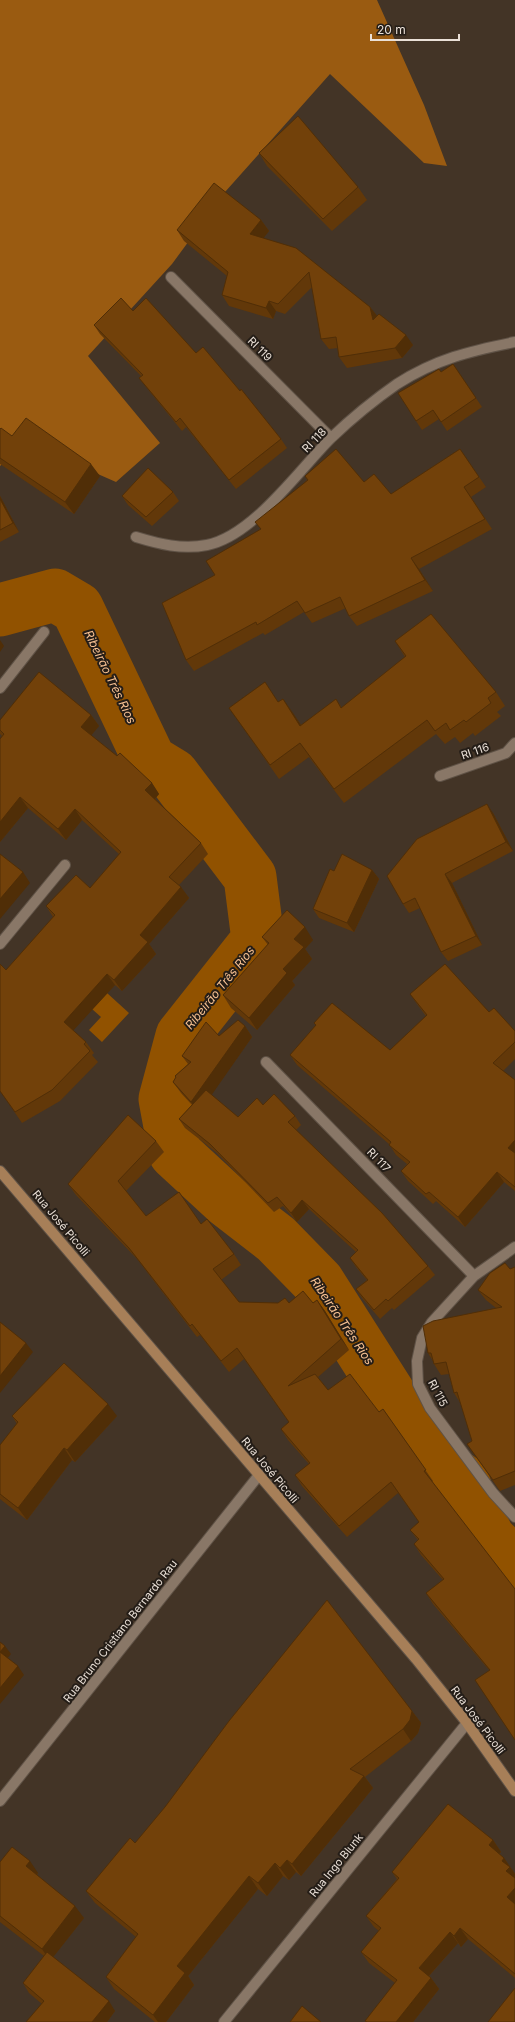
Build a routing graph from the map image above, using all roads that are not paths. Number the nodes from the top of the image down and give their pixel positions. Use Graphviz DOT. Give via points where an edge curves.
graph roads {
  1 [pos="171,277"];
  2 [pos="515,342"];
  3 [pos="332,438"];
  4 [pos="136,537"];
  5 [pos="44,632"];
  6 [pos="0,688"];
  7 [pos="515,743"];
  8 [pos="440,776"];
  9 [pos="65,865"];
  10 [pos="0,944"];
  11 [pos="266,1062"];
  12 [pos="0,1171"];
  13 [pos="515,1247"];
  14 [pos="474,1276"];
  15 [pos="259,1475"];
  16 [pos="515,1517"];
  17 [pos="466,1723"];
  18 [pos="515,1791"];
  19 [pos="0,1801"];
  20 [pos="224,2022"];
  1 -- 3 [label="street, RI 119"];
  2 -- 3 [label="street, RI 118" via="449,357 426,368 396,385"];
  3 -- 4 [label="street, RI 118" via="265,510 234,534 208,545 188,547 166,546"];
  5 -- 6 [label="street"];
  7 -- 8 [label="street, RI 116" via="506,753"];
  9 -- 10 [label="street"];
  11 -- 14 [label="street, RI 117"];
  12 -- 15 [label="street, Rua José Picolli"];
  13 -- 14 [label="street, RI 115"];
  14 -- 16 [label="street, RI 115" via="432,1322 422,1338 417,1361 418,1384 430,1408"];
  15 -- 17 [label="street, Rua José Picolli" via="416,1659"];
  15 -- 19 [label="street, Rua Bruno Cristiano Bernardo Rau"];
  17 -- 18 [label="street, Rua José Picolli"];
  17 -- 20 [label="street, Rua Ingo Blunk"];
}
